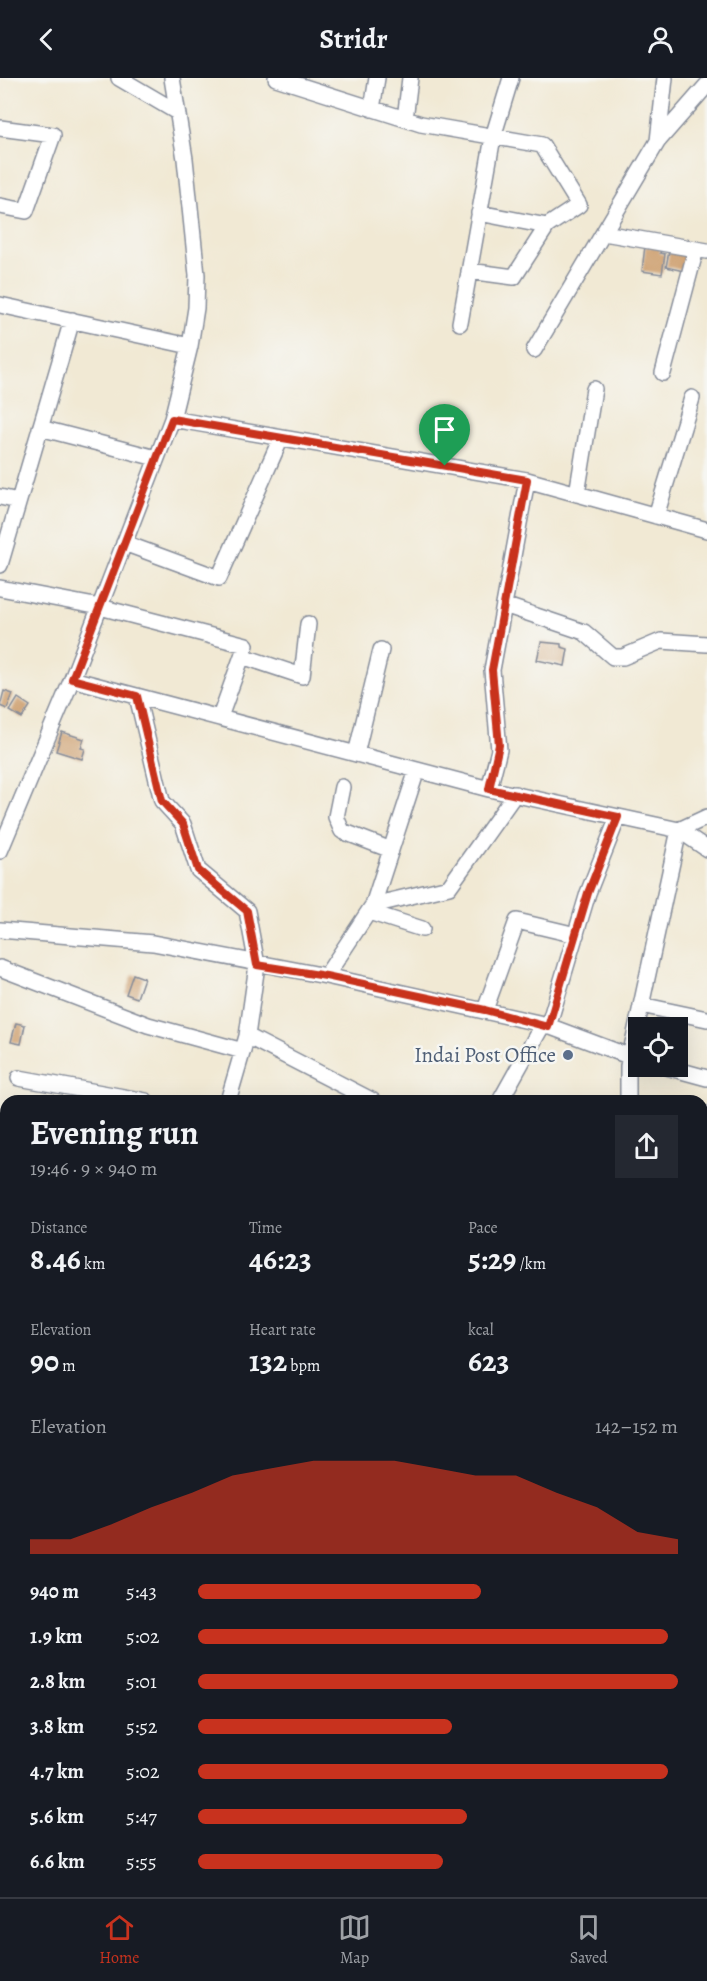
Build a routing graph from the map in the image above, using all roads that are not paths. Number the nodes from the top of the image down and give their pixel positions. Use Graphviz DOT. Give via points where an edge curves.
graph roads {
  1 [pos="119,78"];
  2 [pos="172,78"];
  3 [pos="276,78"];
  4 [pos="376,78"];
  5 [pos="410,78"];
  6 [pos="511,78"];
  7 [pos="665,78"];
  8 [pos="320,85"];
  9 [pos="707,85"];
  10 [pos="372,109"];
  11 [pos="177,112"];
  12 [pos="405,119"];
  13 [pos="0,128"];
  14 [pos="492,137"];
  15 [pos="658,141"];
  16 [pos="0,206"];
  17 [pos="479,213"];
  18 [pos="547,226"];
  19 [pos="604,233"];
  20 [pos="702,250"];
  21 [pos="469,272"];
  22 [pos="0,305"];
  23 [pos="72,320"];
  24 [pos="460,323"];
  25 [pos="190,346"];
  26 [pos="534,350"];
  27 [pos="663,373"];
  28 [pos="594,389"];
  29 [pos="693,398"];
  30 [pos="172,419"];
  31 [pos="40,428"];
  32 [pos="281,438"];
  33 [pos="156,458"];
  34 [pos="527,480"];
  35 [pos="577,494"];
  36 [pos="0,497"];
  37 [pos="18,501"];
  38 [pos="656,516"];
  39 [pos="707,530"];
  40 [pos="124,543"];
  41 [pos="0,565"];
  42 [pos="0,588"];
  43 [pos="504,604"];
  44 [pos="100,607"];
  45 [pos="308,624"];
  46 [pos="707,644"];
  47 [pos="381,650"];
  48 [pos="242,656"];
  49 [pos="72,679"];
  50 [pos="137,696"];
  51 [pos="219,717"];
  52 [pos="357,754"];
  53 [pos="417,770"];
  54 [pos="342,787"];
  55 [pos="489,789"];
  56 [pos="515,794"];
  57 [pos="618,817"];
  58 [pos="707,817"];
  59 [pos="679,830"];
  60 [pos="707,849"];
  61 [pos="391,850"];
  62 [pos="0,851"];
  63 [pos="371,909"];
  64 [pos="422,929"];
  65 [pos="0,930"];
  66 [pos="576,935"];
  67 [pos="257,965"];
  68 [pos="0,968"];
  69 [pos="326,976"];
  70 [pos="641,1005"];
  71 [pos="485,1010"];
  72 [pos="639,1017"];
  73 [pos="707,1019"];
  74 [pos="545,1025"];
  75 [pos="245,1044"];
  76 [pos="628,1057"];
  77 [pos="688,1073"];
  78 [pos="631,1077"];
  79 [pos="19,1078"];
  80 [pos="707,1078"];
  81 [pos="113,1095"];
  82 [pos="230,1095"];
  83 [pos="360,1095"];
  84 [pos="504,1095"];
  85 [pos="629,1095"];
  1 -- 11 [label="street"];
  2 -- 11 [label="street"];
  3 -- 8 [label="street"];
  4 -- 10 [label="street"];
  5 -- 12 [label="street"];
  6 -- 14 [label="street"];
  7 -- 15 [label="street"];
  8 -- 10 [label="street"];
  9 -- 15 [label="street"];
  10 -- 12 [label="street"];
  11 -- 25 [label="street" via="197,274"];
  12 -- 14 [label="street"];
  13 -- 16 [label="street" via="52,135 26,211"];
  14 -- 17 [label="street"];
  14 -- 18 [label="street" via="542,145 579,205"];
  15 -- 19 [label="street"];
  17 -- 18 [label="street"];
  17 -- 21 [label="street"];
  18 -- 21 [label="street" via="514,277"];
  19 -- 20 [label="street"];
  19 -- 26 [label="street"];
  20 -- 27 [label="street"];
  21 -- 24 [label="street"];
  22 -- 23 [label="street"];
  23 -- 25 [label="street"];
  23 -- 31 [label="street"];
  25 -- 30 [label="street"];
  28 -- 35 [label="street"];
  29 -- 38 [label="street"];
  30 -- 32 [label="street"];
  30 -- 33 [label="street"];
  31 -- 33 [label="street"];
  31 -- 37 [label="street"];
  32 -- 34 [label="street"];
  32 -- 40 [label="street" via="219,578"];
  33 -- 40 [label="street"];
  34 -- 35 [label="street"];
  34 -- 43 [label="street"];
  35 -- 38 [label="street"];
  36 -- 37 [label="street"];
  37 -- 41 [label="street"];
  38 -- 39 [label="street"];
  40 -- 44 [label="street"];
  42 -- 44 [label="street"];
  43 -- 46 [label="street" via="584,632 613,657 623,657 655,642"];
  43 -- 55 [label="street" via="492,670 499,745"];
  44 -- 48 [label="street" via="246,645"];
  44 -- 49 [label="street"];
  45 -- 48 [label="street" via="302,676"];
  47 -- 52 [label="street"];
  48 -- 51 [label="street"];
  49 -- 50 [label="street"];
  49 -- 62 [label="street"];
  50 -- 51 [label="street"];
  50 -- 67 [label="street" via="162,801 183,824 198,870 247,911"];
  51 -- 52 [label="street"];
  52 -- 53 [label="street"];
  53 -- 55 [label="street"];
  53 -- 61 [label="street"];
  54 -- 61 [label="street" via="336,817 342,831"];
  55 -- 56 [label="street"];
  56 -- 57 [label="street"];
  56 -- 63 [label="street" via="449,887"];
  57 -- 59 [label="street"];
  57 -- 66 [label="street"];
  58 -- 59 [label="street"];
  59 -- 60 [label="street"];
  59 -- 70 [label="street"];
  61 -- 63 [label="street"];
  63 -- 64 [label="street"];
  63 -- 69 [label="street"];
  65 -- 67 [label="street" via="153,944"];
  66 -- 71 [label="street" via="517,921"];
  66 -- 74 [label="street"];
  67 -- 69 [label="street"];
  67 -- 75 [label="street"];
  68 -- 75 [label="street" via="148,1025"];
  69 -- 71 [label="street"];
  70 -- 72 [label="street"];
  70 -- 73 [label="street"];
  71 -- 74 [label="street"];
  74 -- 76 [label="street"];
  74 -- 84 [label="street"];
  75 -- 82 [label="street"];
  75 -- 83 [label="street"];
  77 -- 80 [label="street"];
  78 -- 85 [label="street"];
  79 -- 81 [label="street"];
}
